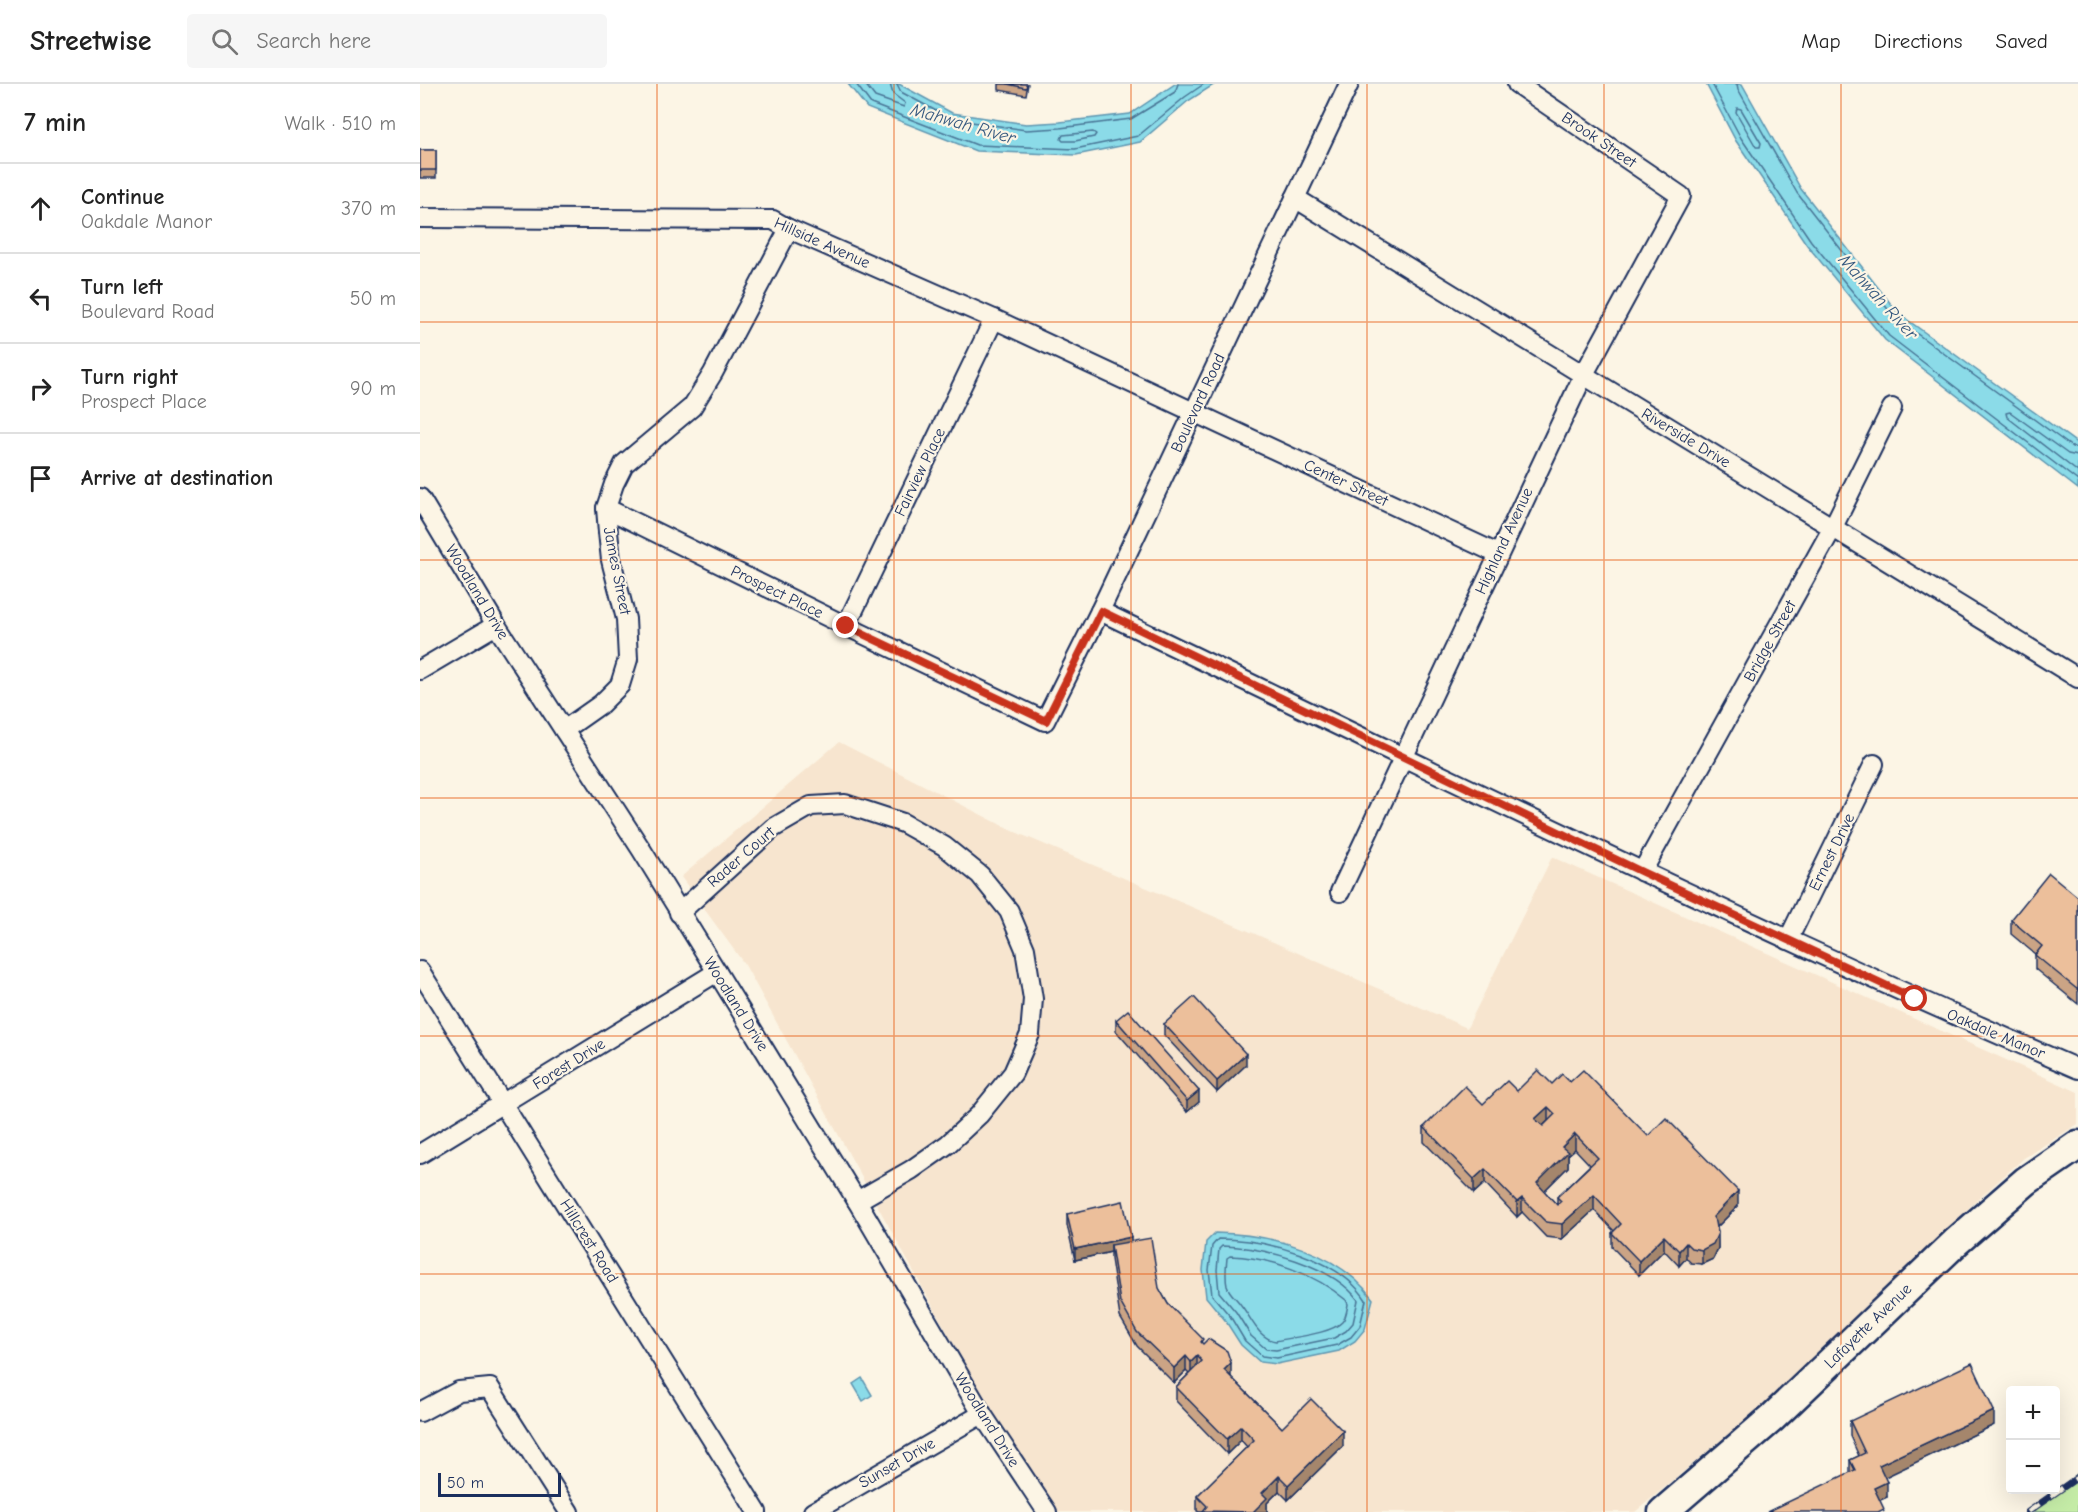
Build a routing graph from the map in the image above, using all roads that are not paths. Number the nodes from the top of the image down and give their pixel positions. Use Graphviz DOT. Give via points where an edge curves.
graph roads {
  1 [pos="1349,84"];
  2 [pos="1517,84"];
  3 [pos="1681,196"];
  4 [pos="1295,198"];
  5 [pos="420,218"];
  6 [pos="789,229"];
  7 [pos="994,319"];
  8 [pos="1583,375"];
  9 [pos="1892,408"];
  10 [pos="1194,412"];
  11 [pos="420,498"];
  12 [pos="606,508"];
  13 [pos="1833,527"];
  14 [pos="1498,554"];
  15 [pos="1101,611"];
  16 [pos="496,625"];
  17 [pos="846,626"];
  18 [pos="420,670"];
  19 [pos="2078,678"];
  20 [pos="1046,721"];
  21 [pos="564,730"];
  22 [pos="1404,756"];
  23 [pos="1874,764"];
  24 [pos="1642,872"];
  25 [pos="1340,892"];
  26 [pos="679,913"];
  27 [pos="1788,940"];
  28 [pos="420,971"];
  29 [pos="717,972"];
  30 [pos="2078,1070"];
  31 [pos="504,1104"];
  32 [pos="2078,1145"];
  33 [pos="420,1154"];
  34 [pos="857,1202"];
  35 [pos="420,1412"];
  36 [pos="982,1414"];
  37 [pos="569,1512"];
  38 [pos="757,1512"];
  39 [pos="813,1512"];
  40 [pos="1047,1512"];
  41 [pos="1663,1512"];
  1 -- 4 [label="street, Boulevard Road"];
  2 -- 3 [label="street, Brook Street"];
  3 -- 8 [label="street, Highland Avenue"];
  4 -- 8 [label="street, Riverside Drive"];
  4 -- 10 [label="street, Boulevard Road"];
  5 -- 6 [label="street, Hillside Avenue" via="774,220"];
  6 -- 7 [label="street, Hillside Avenue"];
  6 -- 12 [label="street, James Street" via="692,407 624,464"];
  7 -- 10 [label="street, Hillside Avenue"];
  7 -- 17 [label="street, Fairview Place"];
  8 -- 13 [label="street, Riverside Drive"];
  8 -- 14 [label="street, Highland Avenue"];
  9 -- 13 [label="street, Bridge Street"];
  10 -- 14 [label="street, Center Street"];
  10 -- 15 [label="street, Boulevard Road"];
  11 -- 16 [label="street, Woodland Drive"];
  12 -- 17 [label="street, Prospect Place"];
  12 -- 21 [label="street, James Street" via="611,560 626,619 628,659 620,685"];
  13 -- 19 [label="street, Riverside Drive"];
  13 -- 24 [label="street, Bridge Street"];
  14 -- 22 [label="street, Highland Avenue"];
  15 -- 20 [label="street, Boulevard Road"];
  15 -- 22 [label="street, Oakdale Manor"];
  16 -- 18 [label="street"];
  16 -- 21 [label="street, Woodland Drive"];
  17 -- 20 [label="street, Prospect Place"];
  21 -- 26 [label="street, Woodland Drive"];
  22 -- 24 [label="street, Oakdale Manor"];
  22 -- 25 [label="street, Highland Avenue"];
  23 -- 27 [label="street, Ernest Drive"];
  24 -- 27 [label="street, Oakdale Manor"];
  26 -- 29 [label="street, Woodland Drive"];
  26 -- 34 [label="street, Rader Court" via="773,828 811,806 845,804 903,823 944,846 980,875 1009,911 1025,949 1033,999 1030,1034 1013,1073 979,1115 948,1144"];
  27 -- 30 [label="street, Oakdale Manor"];
  28 -- 31 [label="street, Hillcrest Road"];
  29 -- 31 [label="street, Forest Drive"];
  29 -- 34 [label="street, Woodland Drive"];
  31 -- 33 [label="street, Forest Drive"];
  31 -- 38 [label="street, Hillcrest Road"];
  32 -- 41 [label="main road, Lafayette Avenue" via="2026,1181 1956,1242 1771,1419"];
  34 -- 36 [label="street, Woodland Drive"];
  35 -- 37 [label="street" via="459,1391 490,1389"];
  36 -- 39 [label="street, Sunset Drive"];
  36 -- 40 [label="street, Woodland Drive"];
}
